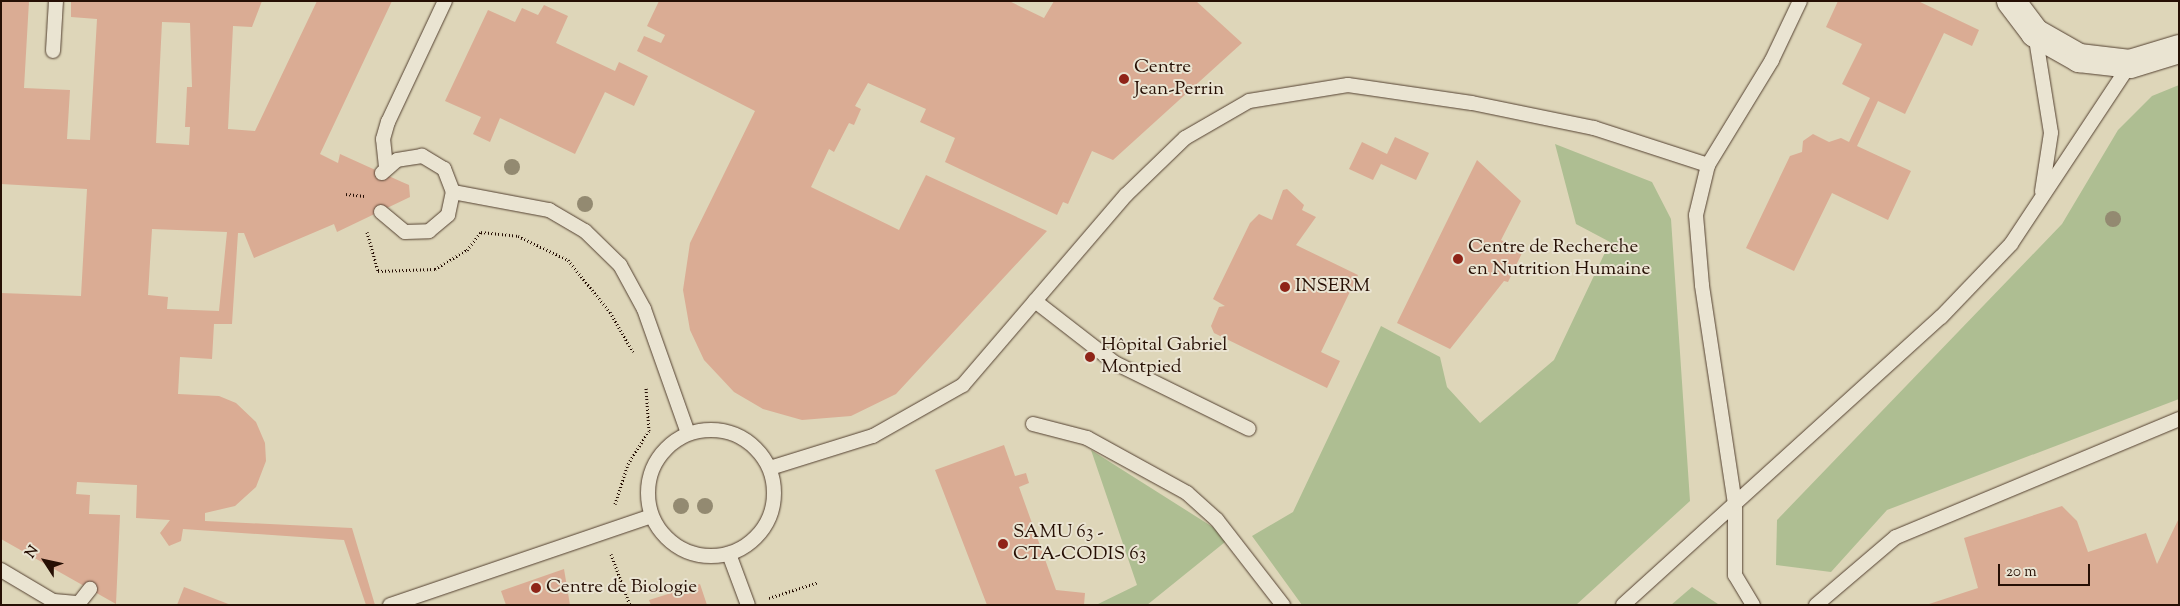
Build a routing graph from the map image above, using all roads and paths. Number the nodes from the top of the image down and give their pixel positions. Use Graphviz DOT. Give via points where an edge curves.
graph roads {
  1 [pos="56,1"];
  2 [pos="445,1"];
  3 [pos="1800,1"];
  4 [pos="2011,1"];
  5 [pos="2035,32"];
  6 [pos="2179,49"];
  7 [pos="53,51"];
  8 [pos="2130,64"];
  9 [pos="1708,165"];
  10 [pos="454,192"];
  11 [pos="346,194"];
  12 [pos="2041,195"];
  13 [pos="358,196"];
  14 [pos="376,197"];
  15 [pos="360,205"];
  16 [pos="381,212"];
  17 [pos="365,224"];
  18 [pos="1035,301"];
  19 [pos="638,358"];
  20 [pos="644,382"];
  21 [pos="2179,419"];
  22 [pos="1033,424"];
  23 [pos="1249,428"];
  24 [pos="688,433"];
  25 [pos="770,468"];
  26 [pos="1735,504"];
  27 [pos="651,516"];
  28 [pos="603,533"];
  29 [pos="729,554"];
  30 [pos="1,570"];
  31 [pos="819,582"];
  32 [pos="90,589"];
  33 [pos="57,603"];
  34 [pos="390,605"];
  35 [pos="630,605"];
  36 [pos="748,605"];
  37 [pos="1283,605"];
  38 [pos="1623,605"];
  39 [pos="1753,605"];
  40 [pos="1816,605"];
  1 -- 7 [label="lane"];
  2 -- 10 [label="lane" via="388,122 383,139 384,170 409,156 434,160 451,179"];
  3 -- 9 [label="lane" via="1772,60"];
  4 -- 5 [label="main road"];
  5 -- 8 [label="main road" via="2079,58"];
  5 -- 12 [label="lane" via="2051,133"];
  6 -- 8 [label="main road"];
  8 -- 12 [label="lane"];
  9 -- 18 [label="lane" via="1594,128 1472,103 1348,84 1249,101 1185,138 1126,195"];
  9 -- 26 [label="lane" via="1696,215 1700,265"];
  10 -- 16 [label="lane" via="448,215 429,231 405,232"];
  10 -- 24 [label="lane" via="549,210 585,231 620,265 644,309"];
  11 -- 13 [label="path"];
  12 -- 26 [label="lane" via="2011,244 1941,316"];
  13 -- 14 [label="path"];
  13 -- 15 [label="path"];
  17 -- 19 [label="path" via="378,271 435,269 467,250 481,232 518,236 568,260 610,312"];
  18 -- 23 [label="lane" via="1115,363"];
  18 -- 25 [label="lane" via="986,362 962,385 925,410 873,436"];
  20 -- 28 [label="path" via="649,430 628,464"];
  21 -- 40 [label="lane" via="1896,537"];
  22 -- 37 [label="lane" via="1088,438 1187,493 1217,520"];
  24 -- 25 [label="lane" via="713,429 738,435 758,450"];
  24 -- 27 [label="lane" via="666,447 652,468 647,491"];
  25 -- 29 [label="lane" via="774,487 770,516 755,539"];
  26 -- 38 [label="lane"];
  26 -- 39 [label="lane" via="1735,575"];
  27 -- 28 [label="lane"];
  27 -- 29 [label="lane" via="663,536 683,551 709,557"];
  28 -- 34 [label="lane"];
  28 -- 35 [label="path"];
  29 -- 36 [label="lane"];
  30 -- 33 [label="lane"];
  31 -- 36 [label="path"];
  32 -- 33 [label="lane" via="79,603"];
}
